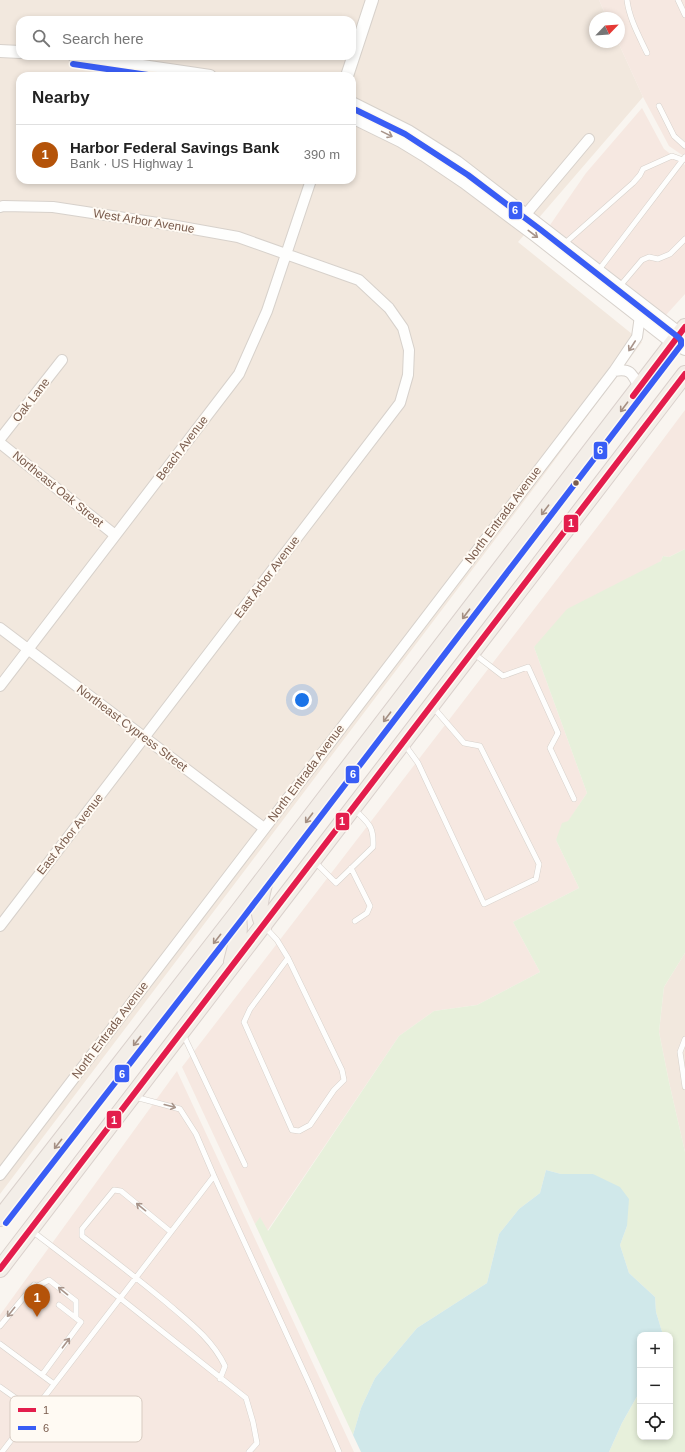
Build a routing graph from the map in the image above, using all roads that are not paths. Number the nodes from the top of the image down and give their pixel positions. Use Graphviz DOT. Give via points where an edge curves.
graph roads {
  1 [pos="372,0"];
  2 [pos="627,0"];
  3 [pos="678,0"];
  4 [pos="685,15"];
  5 [pos="356,49"];
  6 [pos="0,51"];
  7 [pos="16,52"];
  8 [pos="647,53"];
  9 [pos="101,60"];
  10 [pos="352,60"];
  11 [pos="183,72"];
  12 [pos="348,72"];
  13 [pos="356,105"];
  14 [pos="659,106"];
  15 [pos="356,119"];
  16 [pos="589,139"];
  17 [pos="685,146"];
  18 [pos="684,159"];
  19 [pos="311,184"];
  20 [pos="0,207"];
  21 [pos="521,219"];
  22 [pos="685,238"];
  23 [pos="560,248"];
  24 [pos="286,254"];
  25 [pos="595,275"];
  26 [pos="620,286"];
  27 [pos="640,316"];
  28 [pos="682,338"];
  29 [pos="62,360"];
  30 [pos="614,371"];
  31 [pos="684,378"];
  32 [pos="639,387"];
  33 [pos="0,439"];
  34 [pos="0,443"];
  35 [pos="115,535"];
  36 [pos="0,628"];
  37 [pos="28,650"];
  38 [pos="472,652"];
  39 [pos="0,686"];
  40 [pos="432,706"];
  41 [pos="145,737"];
  42 [pos="403,743"];
  43 [pos="574,800"];
  44 [pos="353,808"];
  45 [pos="264,828"];
  46 [pos="313,861"];
  47 [pos="351,868"];
  48 [pos="266,875"];
  49 [pos="237,913"];
  50 [pos="355,921"];
  51 [pos="264,925"];
  52 [pos="0,926"];
  53 [pos="288,958"];
  54 [pos="230,969"];
  55 [pos="182,1032"];
  56 [pos="685,1040"];
  57 [pos="685,1087"];
  58 [pos="133,1096"];
  59 [pos="245,1165"];
  60 [pos="0,1175"];
  61 [pos="214,1176"];
  62 [pos="0,1218"];
  63 [pos="30,1230"];
  64 [pos="171,1232"];
  65 [pos="0,1270"];
  66 [pos="136,1277"];
  67 [pos="36,1287"];
  68 [pos="42,1292"];
  69 [pos="120,1298"];
  70 [pos="59,1305"];
  71 [pos="76,1318"];
  72 [pos="0,1326"];
  73 [pos="0,1344"];
  74 [pos="42,1375"];
  75 [pos="220,1378"];
  76 [pos="54,1384"];
  77 [pos="0,1387"];
  78 [pos="13,1396"];
  79 [pos="45,1396"];
  80 [pos="10,1442"];
  81 [pos="2,1452"];
  82 [pos="250,1452"];
  83 [pos="339,1452"];
  1 -- 5 [label="street"];
  2 -- 8 [label="lane"];
  3 -- 4 [label="lane"];
  6 -- 7 [label="street"];
  9 -- 11 [label="street"];
  10 -- 12 [label="street"];
  13 -- 21 [label="street" via="408,131 457,162"];
  14 -- 17 [label="lane" via="674,136"];
  15 -- 21 [label="street, one-way" via="424,154"];
  16 -- 21 [label="street"];
  18 -- 23 [label="lane" via="672,156 643,169 633,183"];
  18 -- 25 [label="lane"];
  19 -- 24 [label="street, Beach Avenue"];
  20 -- 24 [label="street, West Arbor Avenue" via="53,207 171,225 238,237"];
  21 -- 23 [label="street"];
  22 -- 26 [label="lane" via="670,254 658,259 649,257 642,260"];
  23 -- 25 [label="street"];
  24 -- 35 [label="street, Beach Avenue" via="267,311 239,374"];
  24 -- 41 [label="street, East Arbor Avenue" via="359,280 389,308 403,328 409,350 408,375 400,403"];
  25 -- 26 [label="street"];
  25 -- 27 [label="street"];
  26 -- 28 [label="street"];
  27 -- 28 [label="street"];
  27 -- 30 [label="street, North Entrada Avenue, one-way" via="638,337"];
  28 -- 32 [label="main road"];
  29 -- 33 [label="street, Oak Lane"];
  30 -- 32 [label="street" via="629,371"];
  30 -- 45 [label="street, North Entrada Avenue"];
  31 -- 38 [label="main road"];
  32 -- 48 [label="main road, one-way"];
  34 -- 35 [label="street, Northeast Oak Street"];
  35 -- 37 [label="street, Beach Avenue"];
  36 -- 37 [label="street, Northeast Cypress Street"];
  37 -- 39 [label="street, Beach Avenue"];
  37 -- 41 [label="street, Northeast Cypress Street"];
  38 -- 40 [label="main road"];
  38 -- 43 [label="lane" via="503,676 528,666 558,733 550,748"];
  40 -- 42 [label="main road"];
  40 -- 42 [label="lane" via="464,743 480,746 540,864 536,879 484,904 418,763"];
  41 -- 45 [label="street, Northeast Cypress Street"];
  41 -- 52 [label="street, East Arbor Avenue"];
  42 -- 44 [label="main road"];
  44 -- 46 [label="main road"];
  44 -- 47 [label="lane" via="371,826 374,847"];
  45 -- 60 [label="street, North Entrada Avenue"];
  46 -- 47 [label="lane" via="336,883"];
  46 -- 51 [label="main road"];
  47 -- 50 [label="lane" via="370,906 368,913"];
  48 -- 49 [label="main road"];
  48 -- 51 [label="main road" via="259,909 260,919"];
  49 -- 54 [label="main road" via="240,931"];
  49 -- 62 [label="main road, one-way"];
  51 -- 53 [label="lane"];
  51 -- 54 [label="main road"];
  53 -- 53 [label="lane" via="342,1070 344,1080 310,1125 299,1131 292,1130 244,1022 250,1009"];
  54 -- 55 [label="main road"];
  55 -- 58 [label="main road"];
  55 -- 59 [label="lane"];
  56 -- 57 [label="lane" via="680,1052"];
  58 -- 61 [label="lane, one-way" via="180,1109 196,1134"];
  58 -- 63 [label="main road"];
  61 -- 64 [label="lane"];
  61 -- 83 [label="lane"];
  63 -- 65 [label="main road"];
  63 -- 69 [label="lane"];
  64 -- 66 [label="lane"];
  64 -- 66 [label="lane, one-way" via="121,1191 114,1190 82,1229 82,1236"];
  66 -- 69 [label="lane"];
  66 -- 75 [label="lane" via="203,1334 225,1366"];
  67 -- 68 [label="lane"];
  71 -- 67 [label="lane, one-way" via="76,1302 49,1280"];
  67 -- 72 [label="lane, one-way" via="34,1285"];
  69 -- 75 [label="lane"];
  69 -- 76 [label="lane"];
  70 -- 71 [label="lane"];
  74 -- 71 [label="lane, one-way" via="81,1322"];
  73 -- 74 [label="lane"];
  74 -- 76 [label="lane"];
  75 -- 82 [label="lane" via="246,1398 257,1443"];
  76 -- 79 [label="lane"];
  77 -- 78 [label="lane"];
  80 -- 81 [label="lane"];
}
